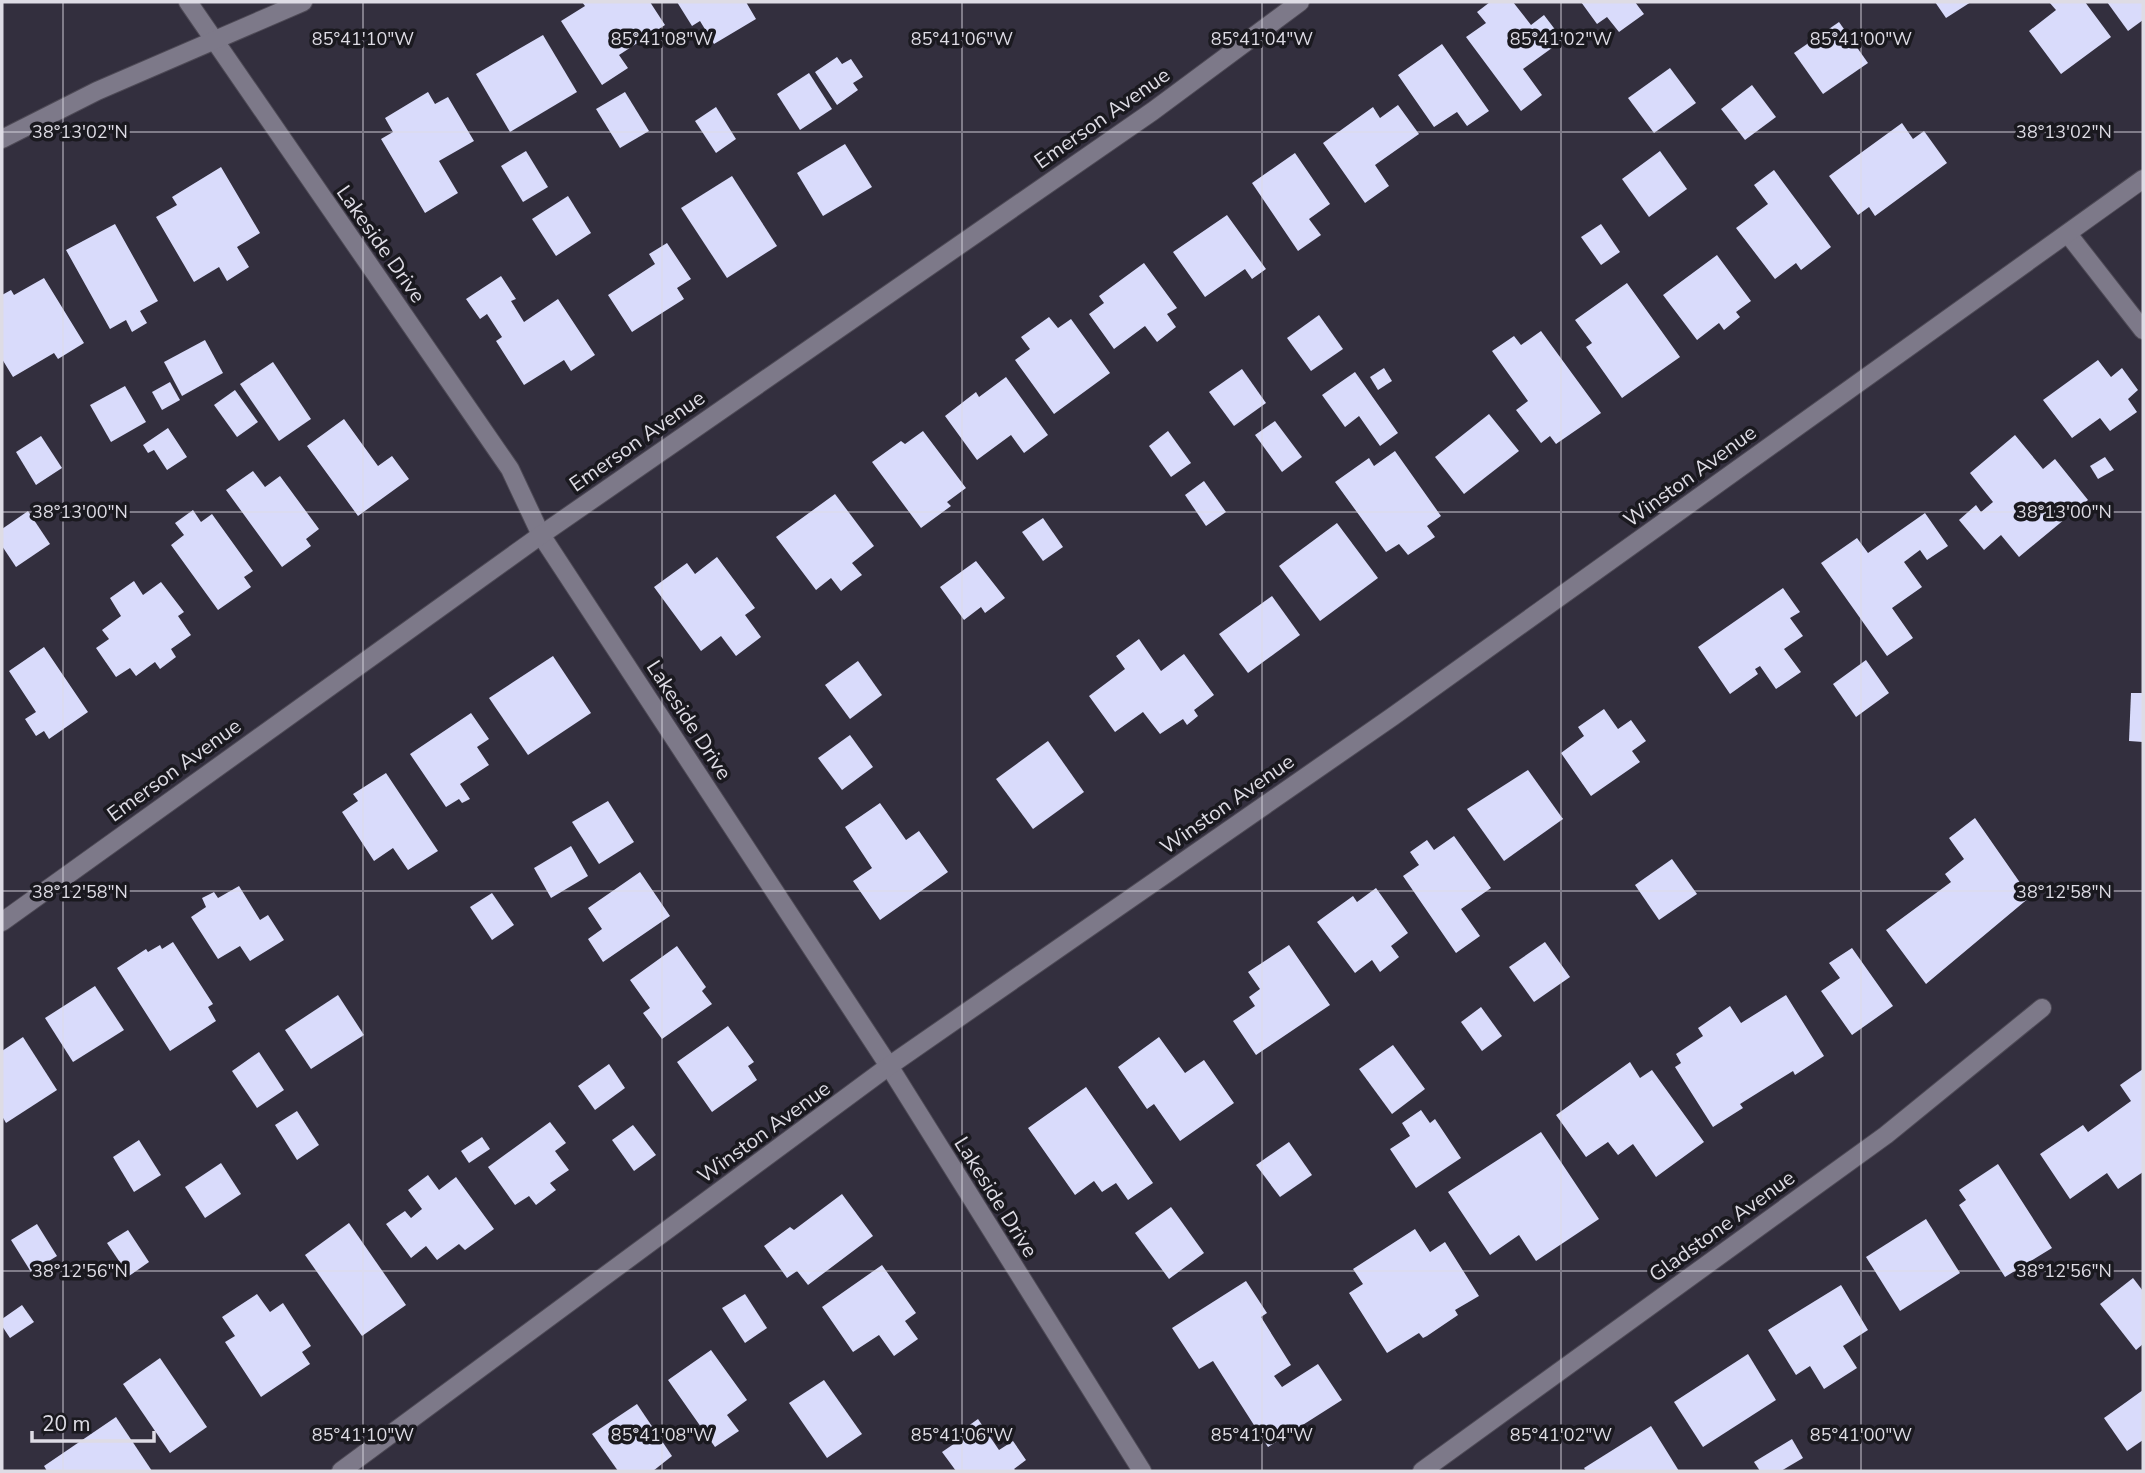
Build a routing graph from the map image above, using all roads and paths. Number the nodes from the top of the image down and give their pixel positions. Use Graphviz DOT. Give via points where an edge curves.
graph roads {
  1 [pos="188,2"];
  2 [pos="303,2"];
  3 [pos="1300,2"];
  4 [pos="217,40"];
  5 [pos="2,139"];
  6 [pos="2143,178"];
  7 [pos="2068,234"];
  8 [pos="2143,330"];
  9 [pos="541,535"];
  10 [pos="2,922"];
  11 [pos="2042,1008"];
  12 [pos="888,1066"];
  13 [pos="341,1471"];
  14 [pos="1142,1471"];
  15 [pos="1422,1471"];
  1 -- 4 [label="street, Lakeside Drive"];
  2 -- 4 [label="street"];
  3 -- 9 [label="street, Emerson Avenue" via="1153,111"];
  4 -- 5 [label="street" via="97,91"];
  4 -- 9 [label="street, Lakeside Drive" via="510,469"];
  6 -- 7 [label="street, Winston Avenue"];
  7 -- 8 [label="street"];
  7 -- 12 [label="street, Winston Avenue" via="1392,717"];
  9 -- 10 [label="street, Emerson Avenue"];
  9 -- 12 [label="street, Lakeside Drive"];
  11 -- 15 [label="street, Gladstone Avenue" via="1886,1135"];
  12 -- 13 [label="street, Winston Avenue"];
  12 -- 14 [label="street, Lakeside Drive"];
}
